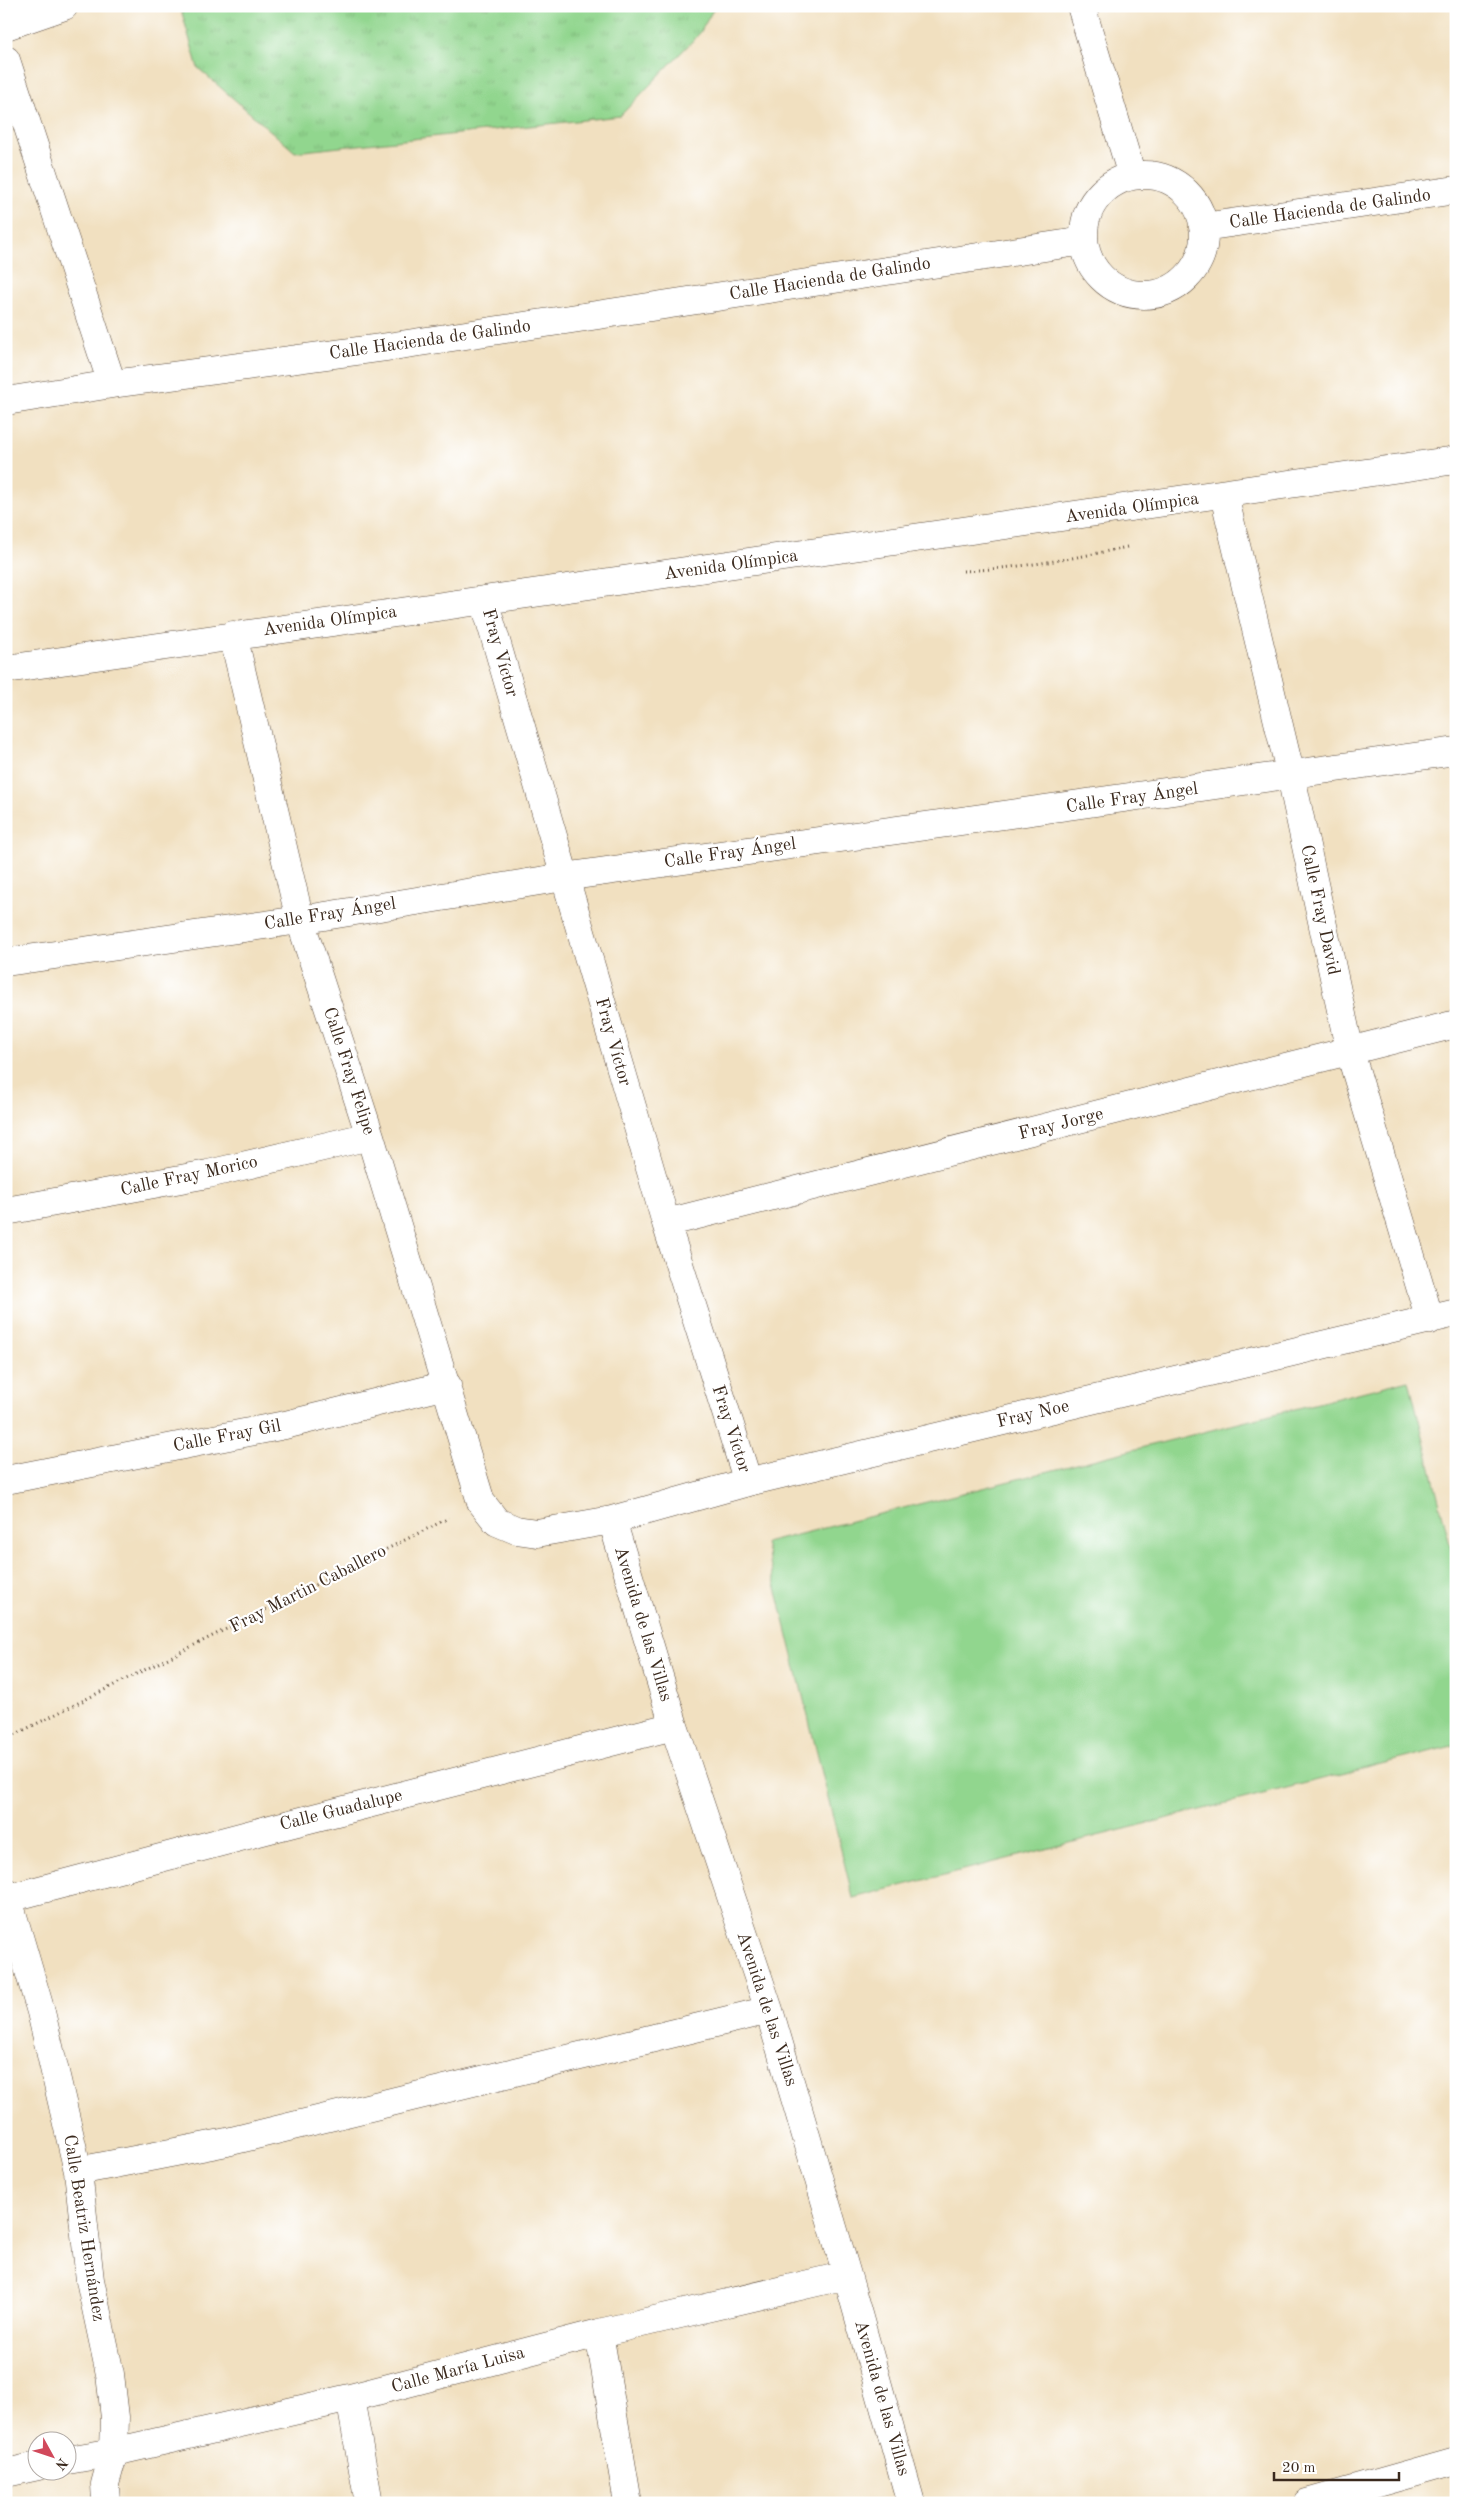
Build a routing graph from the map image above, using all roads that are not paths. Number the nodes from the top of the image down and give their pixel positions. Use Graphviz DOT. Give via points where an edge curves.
graph roads {
  1 [pos="64,6"];
  2 [pos="1081,6"];
  3 [pos="6,26"];
  4 [pos="6,60"];
  5 [pos="1132,176"];
  6 [pos="1456,190"];
  7 [pos="1204,227"];
  8 [pos="1084,241"];
  9 [pos="112,384"];
  10 [pos="6,401"];
  11 [pos="1456,460"];
  12 [pos="1224,495"];
  13 [pos="484,600"];
  14 [pos="233,635"];
  15 [pos="6,669"];
  16 [pos="1456,751"];
  17 [pos="1291,776"];
  18 [pos="564,877"];
  19 [pos="300,920"];
  20 [pos="6,962"];
  21 [pos="1456,1024"];
  22 [pos="1350,1052"];
  23 [pos="370,1136"];
  24 [pos="6,1211"];
  25 [pos="666,1223"];
  26 [pos="1456,1312"];
  27 [pos="1430,1320"];
  28 [pos="447,1386"];
  29 [pos="6,1480"];
  30 [pos="748,1482"];
  31 [pos="612,1520"];
  32 [pos="674,1726"];
  33 [pos="8,1895"];
  34 [pos="769,2010"];
  35 [pos="78,2171"];
  36 [pos="848,2275"];
  37 [pos="599,2333"];
  38 [pos="350,2398"];
  39 [pos="114,2452"];
  40 [pos="78,2458"];
  41 [pos="1456,2461"];
  42 [pos="28,2468"];
  43 [pos="6,2473"];
  44 [pos="106,2503"];
  45 [pos="369,2503"];
  46 [pos="628,2503"];
  47 [pos="911,2503"];
  48 [pos="1306,2503"];
  1 -- 3 [label="street"];
  2 -- 5 [label="street"];
  4 -- 9 [label="street"];
  5 -- 7 [label="street" via="1152,176 1171,181 1198,208"];
  5 -- 8 [label="street" via="1116,182 1091,207"];
  6 -- 7 [label="street, Calle Hacienda de Galindo"];
  7 -- 8 [label="street" via="1203,246 1197,264 1185,279 1169,290 1151,295 1132,294 1114,288 1089,260"];
  8 -- 9 [label="street, Calle Hacienda de Galindo" via="387,347"];
  9 -- 10 [label="street, Calle Hacienda de Galindo"];
  11 -- 12 [label="street, Avenida Olímpica"];
  12 -- 13 [label="street, Avenida Olímpica"];
  12 -- 17 [label="street, Calle Fray David"];
  13 -- 14 [label="street, Avenida Olímpica"];
  13 -- 18 [label="street, Fray Víctor"];
  14 -- 15 [label="street, Avenida Olímpica"];
  14 -- 19 [label="street, Calle Fray Felipe"];
  16 -- 17 [label="street, Calle Fray Ángel"];
  17 -- 18 [label="street, Calle Fray Ángel"];
  17 -- 22 [label="street, Calle Fray David"];
  18 -- 19 [label="street, Calle Fray Ángel"];
  18 -- 25 [label="street, Fray Víctor"];
  19 -- 20 [label="street, Calle Fray Ángel"];
  19 -- 23 [label="street, Calle Fray Felipe"];
  21 -- 22 [label="street, Fray Jorge"];
  22 -- 25 [label="street, Fray Jorge"];
  22 -- 27 [label="street, Calle Fray David"];
  23 -- 24 [label="street, Calle Fray Morico" via="208,1174"];
  23 -- 28 [label="street, Calle Fray Felipe"];
  25 -- 30 [label="street, Fray Víctor"];
  26 -- 27 [label="street, Fray Noe"];
  27 -- 30 [label="street, Fray Noe"];
  28 -- 29 [label="street, Calle Fray Gil" via="285,1425"];
  28 -- 31 [label="street, Calle Fray Felipe" via="481,1502 497,1522 516,1530 537,1533"];
  30 -- 31 [label="street, Fray Noe"];
  31 -- 32 [label="street, Avenida de las Villas"];
  32 -- 33 [label="street, Calle Guadalupe"];
  32 -- 34 [label="street, Avenida de las Villas"];
  33 -- 35 [label="street, Calle Beatriz Hernández" via="41,2012"];
  34 -- 35 [label="street" via="227,2142"];
  34 -- 36 [label="street, Avenida de las Villas"];
  35 -- 39 [label="street, Calle Beatriz Hernández" via="90,2280 110,2374 115,2417"];
  36 -- 37 [label="street, Calle María Luisa"];
  36 -- 47 [label="street, Avenida de las Villas"];
  37 -- 38 [label="street, Calle María Luisa"];
  37 -- 46 [label="street"];
  38 -- 39 [label="street, Calle María Luisa"];
  38 -- 45 [label="street"];
  39 -- 40 [label="street, Calle María Luisa"];
  39 -- 44 [label="street, Calle Beatriz Hernández" via="105,2484"];
  41 -- 48 [label="street"];
  42 -- 43 [label="street"];
}
